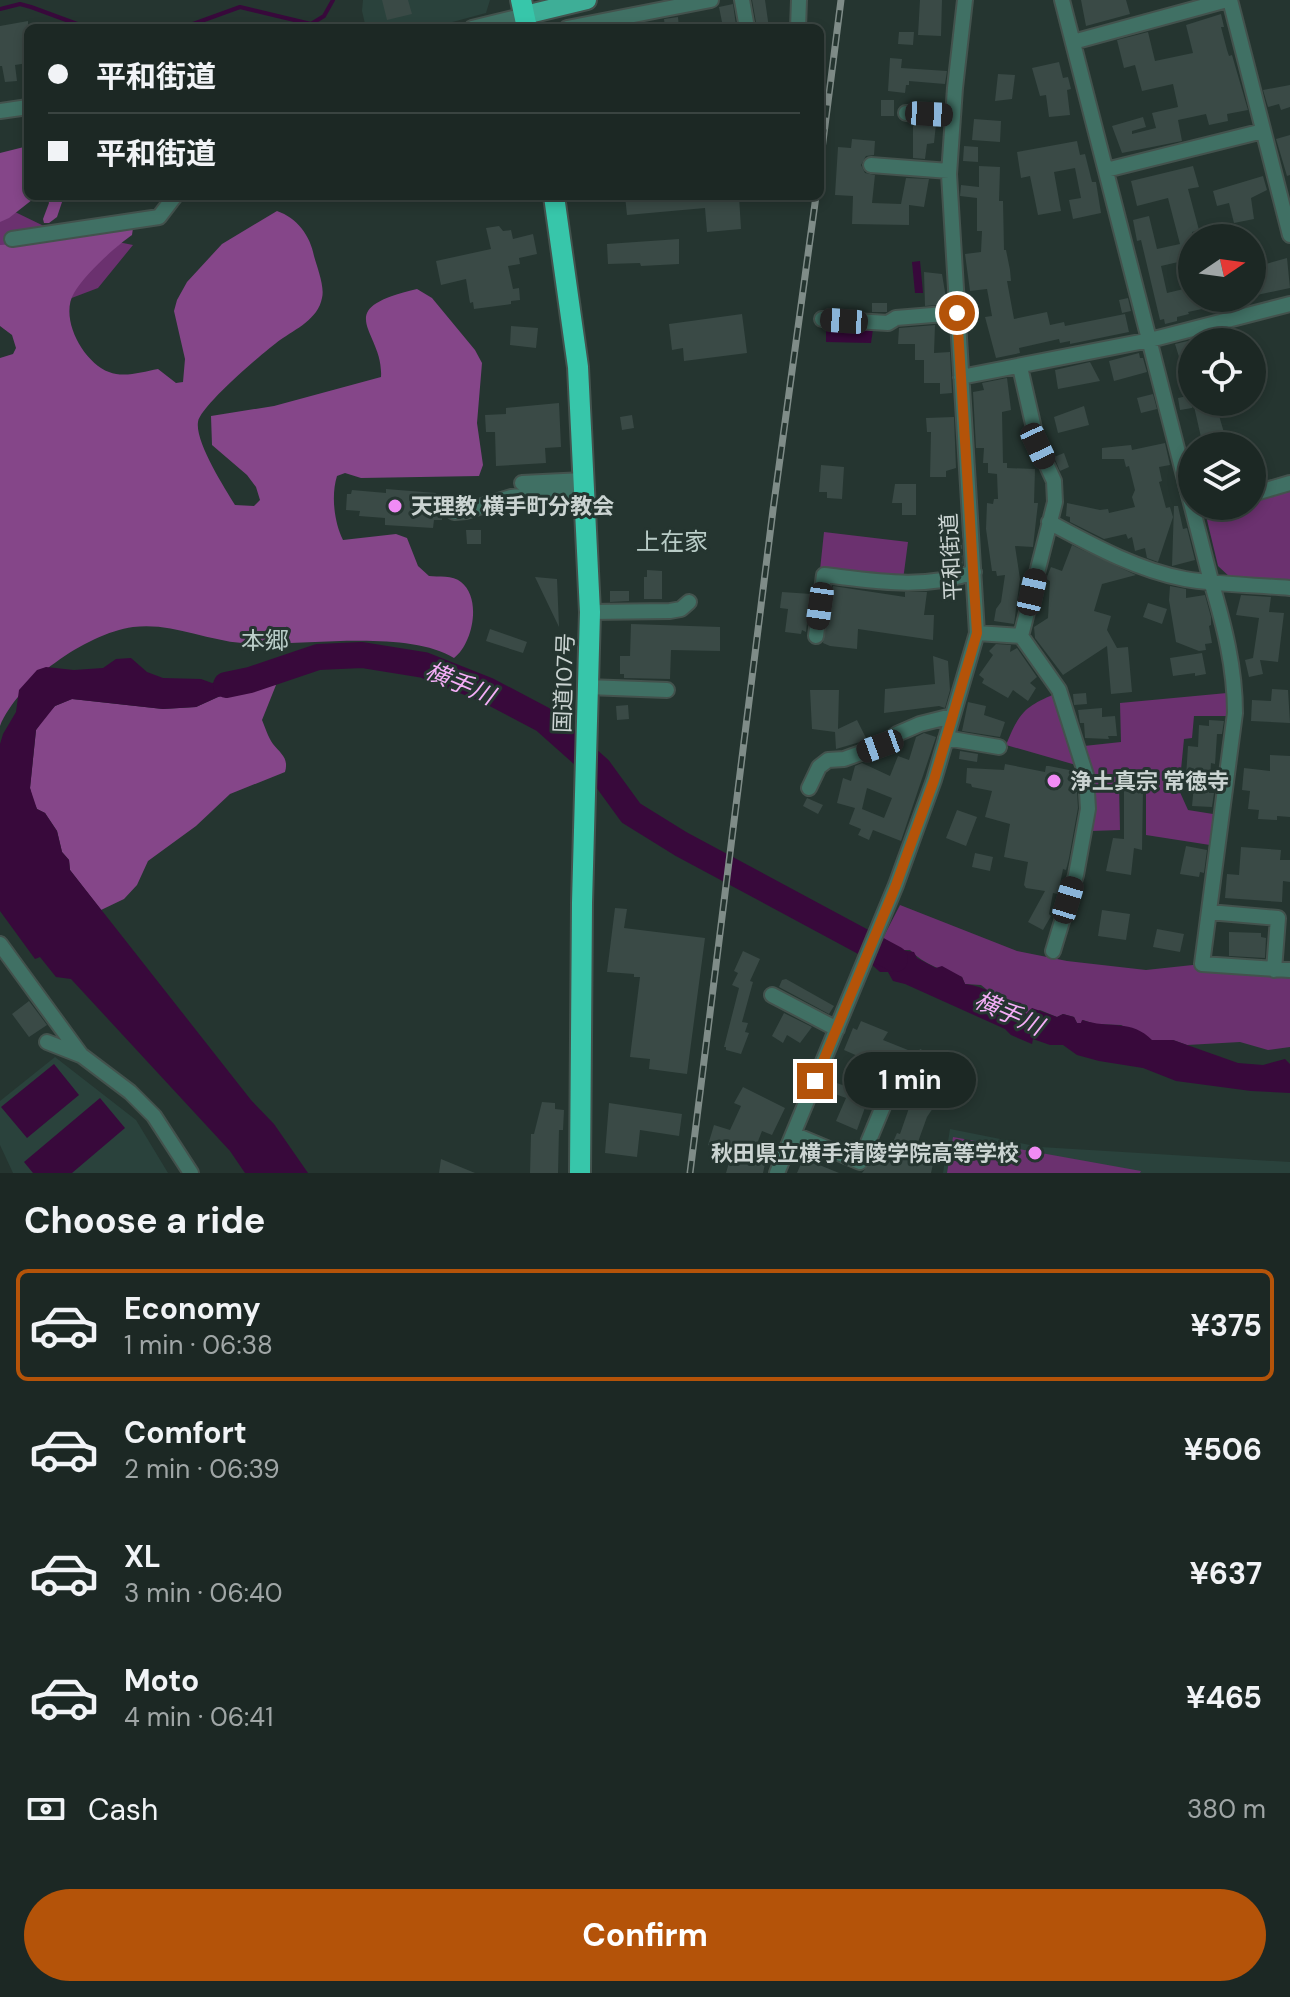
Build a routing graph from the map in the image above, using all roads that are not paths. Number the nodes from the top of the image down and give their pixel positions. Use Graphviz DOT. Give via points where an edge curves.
graph roads {
  1 [pos="587,0"];
  2 [pos="711,0"];
  3 [pos="742,0"];
  4 [pos="799,0"];
  5 [pos="965,0"];
  6 [pos="1062,0"];
  7 [pos="1229,0"];
  8 [pos="524,14"];
  9 [pos="487,24"];
  10 [pos="588,24"];
  11 [pos="746,24"];
  12 [pos="798,24"];
  13 [pos="1073,42"];
  14 [pos="24,108"];
  15 [pos="0,111"];
  16 [pos="906,113"];
  17 [pos="953,115"];
  18 [pos="1263,131"];
  19 [pos="871,165"];
  20 [pos="1106,170"];
  21 [pos="949,171"];
  22 [pos="172,200"];
  23 [pos="555,200"];
  24 [pos="1290,235"];
  25 [pos="12,239"];
  26 [pos="1290,304"];
  27 [pos="957,313"];
  28 [pos="822,319"];
  29 [pos="1150,340"];
  30 [pos="1020,367"];
  31 [pos="961,377"];
  32 [pos="1178,434"];
  33 [pos="522,483"];
  34 [pos="1290,483"];
  35 [pos="584,485"];
  36 [pos="1266,490"];
  37 [pos="454,512"];
  38 [pos="1202,520"];
  39 [pos="1049,522"];
  40 [pos="974,572"];
  41 [pos="1211,581"];
  42 [pos="1290,588"];
  43 [pos="689,602"];
  44 [pos="590,612"];
  45 [pos="977,633"];
  46 [pos="816,636"];
  47 [pos="1021,636"];
  48 [pos="587,687"];
  49 [pos="667,690"];
  50 [pos="952,716"];
  51 [pos="946,738"];
  52 [pos="999,747"];
  53 [pos="809,788"];
  54 [pos="1209,912"];
  55 [pos="0,944"];
  56 [pos="1053,951"];
  57 [pos="1274,970"];
  58 [pos="1290,970"];
  59 [pos="772,995"];
  60 [pos="837,1029"];
  61 [pos="47,1042"];
  62 [pos="81,1055"];
  63 [pos="901,1063"];
  64 [pos="793,1134"];
  65 [pos="191,1173"];
  66 [pos="580,1173"];
  67 [pos="777,1173"];
  1 -- 8 [label="main road"];
  2 -- 10 [label="street"];
  3 -- 11 [label="street"];
  4 -- 12 [label="street"];
  5 -- 17 [label="street, 平和街道"];
  6 -- 13 [label="street"];
  7 -- 13 [label="street"];
  7 -- 18 [label="street"];
  8 -- 9 [label="street"];
  13 -- 20 [label="street"];
  14 -- 15 [label="street"];
  16 -- 17 [label="street"];
  17 -- 21 [label="street, 平和街道"];
  18 -- 20 [label="street"];
  18 -- 24 [label="street"];
  19 -- 21 [label="street"];
  20 -- 29 [label="street"];
  21 -- 27 [label="street, 平和街道"];
  22 -- 25 [label="street" via="159,217"];
  23 -- 35 [label="highway, 国道107号" via="578,367"];
  26 -- 29 [label="street"];
  27 -- 28 [label="street" via="888,323"];
  27 -- 31 [label="street, 平和街道"];
  29 -- 30 [label="street"];
  29 -- 32 [label="street"];
  30 -- 31 [label="street"];
  30 -- 39 [label="street" via="1038,446 1054,481"];
  31 -- 40 [label="street, 平和街道"];
  33 -- 35 [label="street"];
  34 -- 36 [label="street"];
  35 -- 37 [label="street"];
  35 -- 44 [label="highway, 国道107号"];
  38 -- 41 [label="street"];
  39 -- 41 [label="street" via="1152,570"];
  39 -- 47 [label="street"];
  40 -- 45 [label="street, 平和街道"];
  40 -- 46 [label="street" via="903,584 824,575"];
  41 -- 42 [label="street"];
  41 -- 54 [label="street" via="1227,635 1235,713"];
  43 -- 44 [label="street" via="670,611"];
  44 -- 48 [label="highway, 国道107号"];
  45 -- 47 [label="street"];
  45 -- 50 [label="street, 平和街道"];
  47 -- 56 [label="street" via="1059,690 1086,775 1086,822"];
  48 -- 49 [label="street"];
  48 -- 66 [label="highway, 国道107号"];
  50 -- 51 [label="street, 平和街道"];
  50 -- 53 [label="street" via="920,724 844,759 828,760"];
  51 -- 52 [label="street"];
  51 -- 60 [label="street, 平和街道" via="892,895"];
  54 -- 57 [label="street" via="1278,918"];
  54 -- 57 [label="street" via="1202,964"];
  55 -- 62 [label="street"];
  57 -- 58 [label="street"];
  59 -- 60 [label="street"];
  60 -- 64 [label="street, 平和街道"];
  61 -- 62 [label="street"];
  62 -- 65 [label="street" via="154,1116"];
  63 -- 64 [label="street" via="860,1162"];
  64 -- 67 [label="street, 平和街道"];
}
